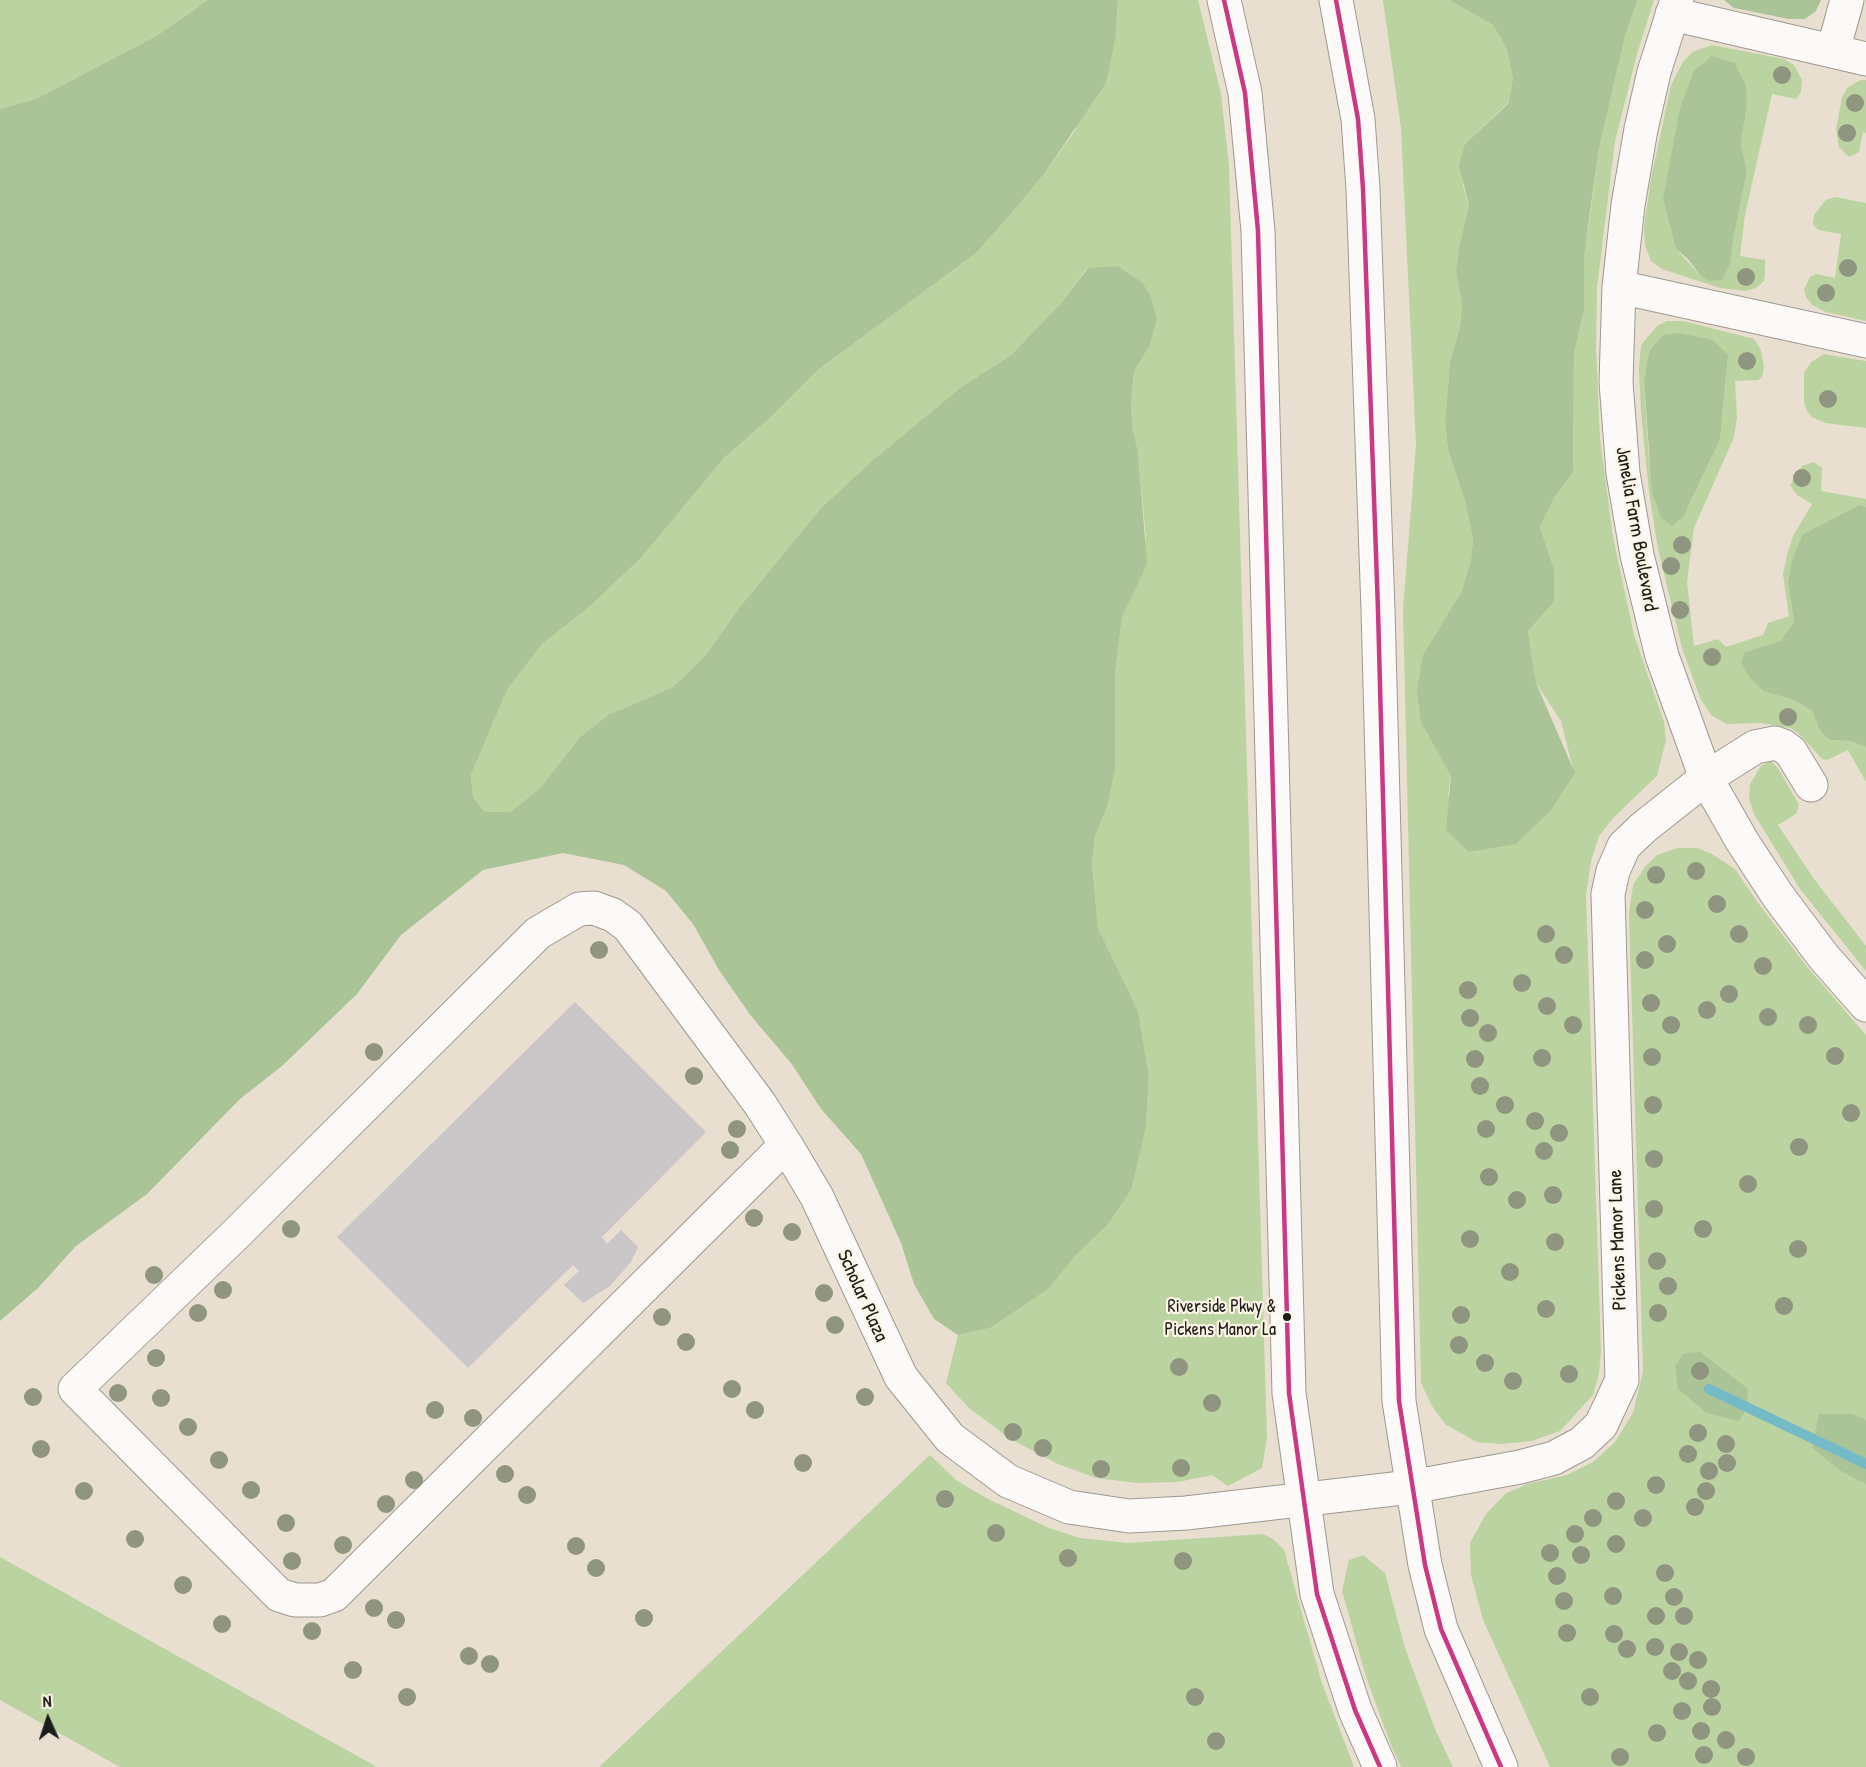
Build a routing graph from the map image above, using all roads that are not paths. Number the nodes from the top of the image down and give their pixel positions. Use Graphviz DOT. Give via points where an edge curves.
graph roads {
  1 [pos="1224,0"];
  2 [pos="1336,0"];
  3 [pos="1847,0"];
  4 [pos="1675,7"];
  5 [pos="1833,51"];
  6 [pos="1866,59"];
  7 [pos="1619,287"];
  8 [pos="1866,341"];
  9 [pos="1706,778"];
  10 [pos="1811,785"];
  11 [pos="1866,1005"];
  12 [pos="786,1145"];
  13 [pos="1411,1487"];
  14 [pos="1302,1501"];
  15 [pos="1380,1767"];
  16 [pos="1501,1767"];
  1 -- 14 [label="main road" via="1245,93 1258,231 1289,1393"];
  2 -- 13 [label="main road" via="1358,119 1363,189 1399,1401"];
  3 -- 5 [label="main road"];
  4 -- 5 [label="main road"];
  4 -- 7 [label="main road, Janelia Farm Boulevard" via="1641,129"];
  5 -- 6 [label="main road"];
  7 -- 8 [label="main road"];
  7 -- 9 [label="main road, Janelia Farm Boulevard" via="1616,382 1623,473 1637,555 1662,656"];
  9 -- 10 [label="main road, Pickens Manor Lane" via="1755,747 1775,742 1791,752"];
  9 -- 11 [label="main road, Janelia Farm Boulevard" via="1778,896"];
  9 -- 13 [label="main road, Pickens Manor Lane" via="1624,846 1608,894 1622,1380 1614,1400 1601,1425 1582,1443 1554,1458"];
  12 -- 12 [label="main road, Scholar Plaza" via="628,926 594,908 579,909 538,933 75,1389 279,1595 307,1602 334,1595"];
  12 -- 14 [label="main road, Scholar Plaza" via="817,1197 901,1377 950,1438 978,1461 1038,1496 1094,1512 1129,1516 1186,1513"];
  13 -- 14 [label="main road, Pickens Manor Lane"];
  13 -- 16 [label="main road" via="1441,1629"];
  14 -- 15 [label="main road" via="1317,1594 1355,1710"];
}
